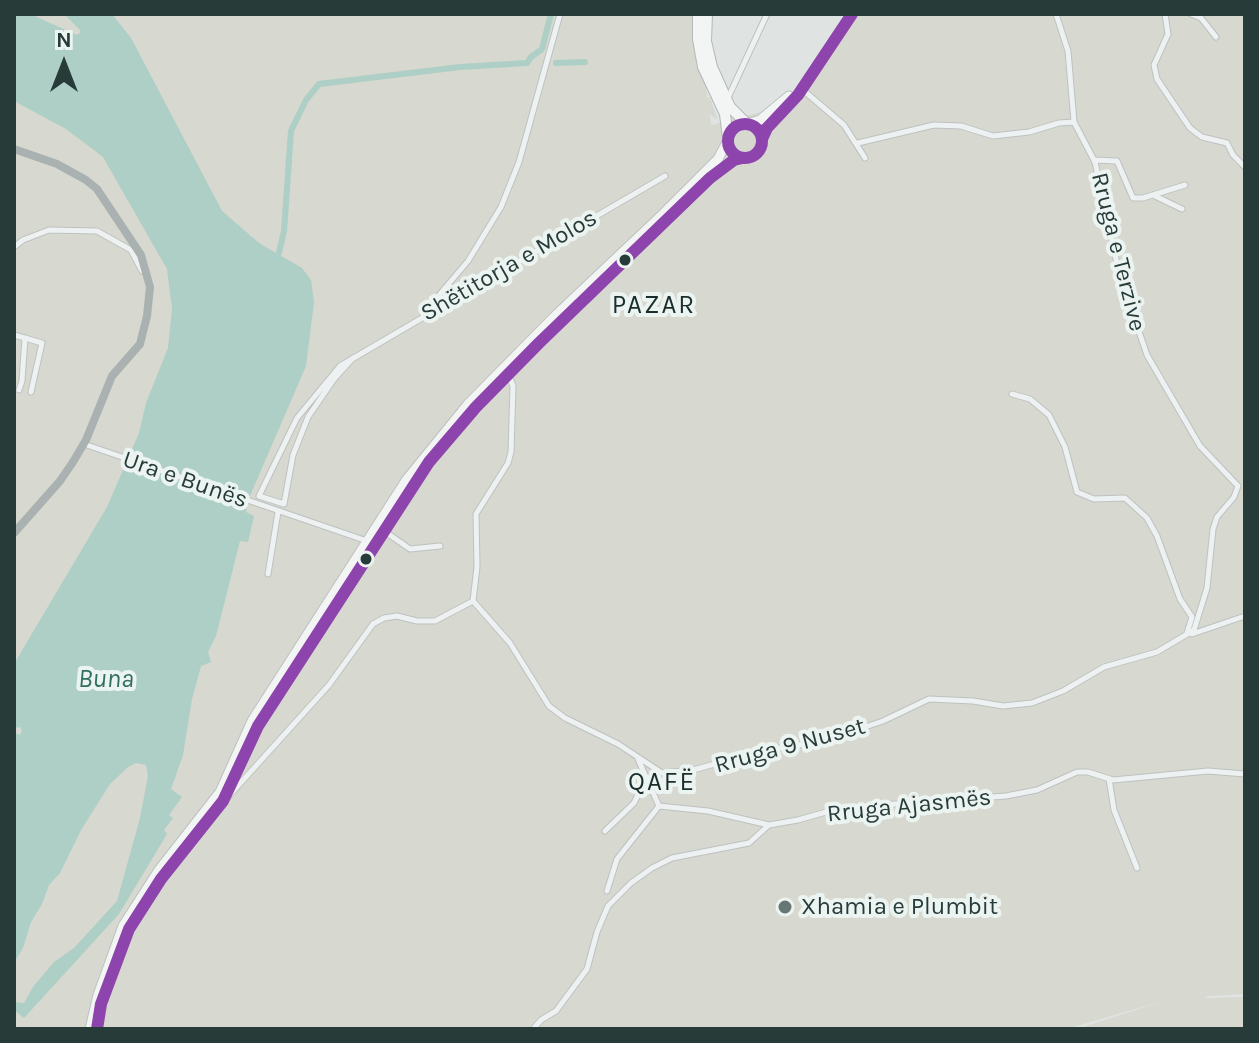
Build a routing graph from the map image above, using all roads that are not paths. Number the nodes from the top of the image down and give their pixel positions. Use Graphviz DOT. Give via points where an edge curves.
graph roads {
  1 [pos="560,14"];
  2 [pos="698,14"];
  3 [pos="707,14"];
  4 [pos="767,14"];
  5 [pos="844,14"];
  6 [pos="852,14"];
  7 [pos="1056,14"];
  8 [pos="1165,14"];
  9 [pos="1191,14"];
  10 [pos="1216,37"];
  11 [pos="802,89"];
  12 [pos="724,103"];
  13 [pos="1074,122"];
  14 [pos="747,124"];
  15 [pos="762,139"];
  16 [pos="728,140"];
  17 [pos="858,143"];
  18 [pos="14,149"];
  19 [pos="742,158"];
  20 [pos="865,158"];
  21 [pos="1094,160"];
  22 [pos="1245,167"];
  23 [pos="665,176"];
  24 [pos="1185,185"];
  25 [pos="1153,195"];
  26 [pos="1182,209"];
  27 [pos="14,247"];
  28 [pos="150,283"];
  29 [pos="420,318"];
  30 [pos="14,335"];
  31 [pos="25,338"];
  32 [pos="353,358"];
  33 [pos="508,375"];
  34 [pos="19,390"];
  35 [pos="31,392"];
  36 [pos="1012,394"];
  37 [pos="84,444"];
  38 [pos="278,512"];
  39 [pos="384,531"];
  40 [pos="14,533"];
  41 [pos="367,541"];
  42 [pos="440,546"];
  43 [pos="268,574"];
  44 [pos="473,601"];
  45 [pos="1245,616"];
  46 [pos="1187,634"];
  47 [pos="638,757"];
  48 [pos="1245,763"];
  49 [pos="662,773"];
  50 [pos="1245,774"];
  51 [pos="1109,779"];
  52 [pos="223,801"];
  53 [pos="659,806"];
  54 [pos="769,825"];
  55 [pos="605,831"];
  56 [pos="1137,868"];
  57 [pos="607,891"];
  58 [pos="90,1029"];
  59 [pos="97,1029"];
  60 [pos="533,1029"];
  1 -- 29 [label="street" via="519,162 501,207 468,261"];
  2 -- 12 [label="highway" via="703,67"];
  3 -- 12 [label="highway" via="706,41"];
  4 -- 12 [label="street"];
  5 -- 14 [label="main road" via="787,98"];
  6 -- 11 [label="main road"];
  7 -- 13 [label="street" via="1068,51"];
  8 -- 22 [label="street" via="1168,34 1155,74 1186,123 1202,137 1227,143"];
  9 -- 10 [label="street" via="1204,20"];
  11 -- 15 [label="main road"];
  11 -- 17 [label="street"];
  12 -- 14 [label="highway"];
  12 -- 16 [label="highway"];
  13 -- 17 [label="street" via="993,136 934,125"];
  13 -- 21 [label="street, Rruga e Terzive"];
  14 -- 15 [label="main road"];
  14 -- 16 [label="main road" via="735,127"];
  15 -- 19 [label="main road" via="754,155"];
  16 -- 19 [label="main road"];
  16 -- 41 [label="main road" via="718,159 468,404 407,479"];
  17 -- 20 [label="street"];
  18 -- 28 [label="main road" via="57,164 97,189 141,255"];
  19 -- 33 [label="main road" via="710,178"];
  21 -- 25 [label="street, Rruga e Terzive" via="1117,161 1133,198"];
  21 -- 46 [label="street, Rruga e Terzive" via="1119,273 1147,355 1200,446 1238,486 1217,517 1202,609"];
  23 -- 29 [label="street, Shëtitorja e Molos"];
  24 -- 25 [label="street, Rruga e Terzive"];
  25 -- 26 [label="street, Rruga e Terzive"];
  27 -- 28 [label="street" via="49,230 97,231 131,250"];
  28 -- 37 [label="main road" via="142,340 112,376"];
  29 -- 32 [label="street, Shëtitorja e Molos"];
  30 -- 31 [label="street"];
  31 -- 34 [label="street"];
  31 -- 35 [label="street" via="42,343"];
  32 -- 32 [label="street, Shëtitorja e Molos" via="335,370 297,418 259,496 284,504 293,455 308,417"];
  33 -- 39 [label="main road" via="429,462"];
  33 -- 44 [label="street" via="513,386 511,452 476,514"];
  36 -- 46 [label="street" via="1030,399 1049,415 1065,447 1077,492 1094,499 1125,498 1147,518 1192,617"];
  37 -- 38 [label="street, Ura e Bunës"];
  37 -- 40 [label="main road" via="60,481"];
  38 -- 41 [label="street, Ura e Bunës"];
  38 -- 43 [label="street"];
  39 -- 42 [label="street" via="410,549"];
  39 -- 52 [label="main road" via="254,733"];
  41 -- 58 [label="main road" via="243,737 220,792 123,926"];
  44 -- 47 [label="street" via="510,643 549,706"];
  44 -- 52 [label="street" via="435,621 397,616 373,624 329,685"];
  45 -- 46 [label="street, Rruga 9 Nuset"];
  46 -- 49 [label="street, Rruga 9 Nuset" via="1157,652 1104,667 1032,703 1003,706 929,699 824,741"];
  47 -- 49 [label="street"];
  47 -- 53 [label="street"];
  48 -- 50 [label="street, Rruga Ajasmës"];
  49 -- 55 [label="street, bridge" via="644,784 634,803"];
  50 -- 51 [label="street, Rruga Ajasmës" via="1208,771"];
  51 -- 54 [label="street, Rruga Ajasmës" via="1077,772 1037,790 1006,796 840,808"];
  51 -- 56 [label="street" via="1114,810"];
  52 -- 59 [label="main road" via="129,929"];
  53 -- 54 [label="street, Rruga Ajasmës"];
  53 -- 57 [label="street" via="617,859"];
  54 -- 60 [label="street" via="745,845 666,861 617,896 602,918 587,969 556,1011"];
}
